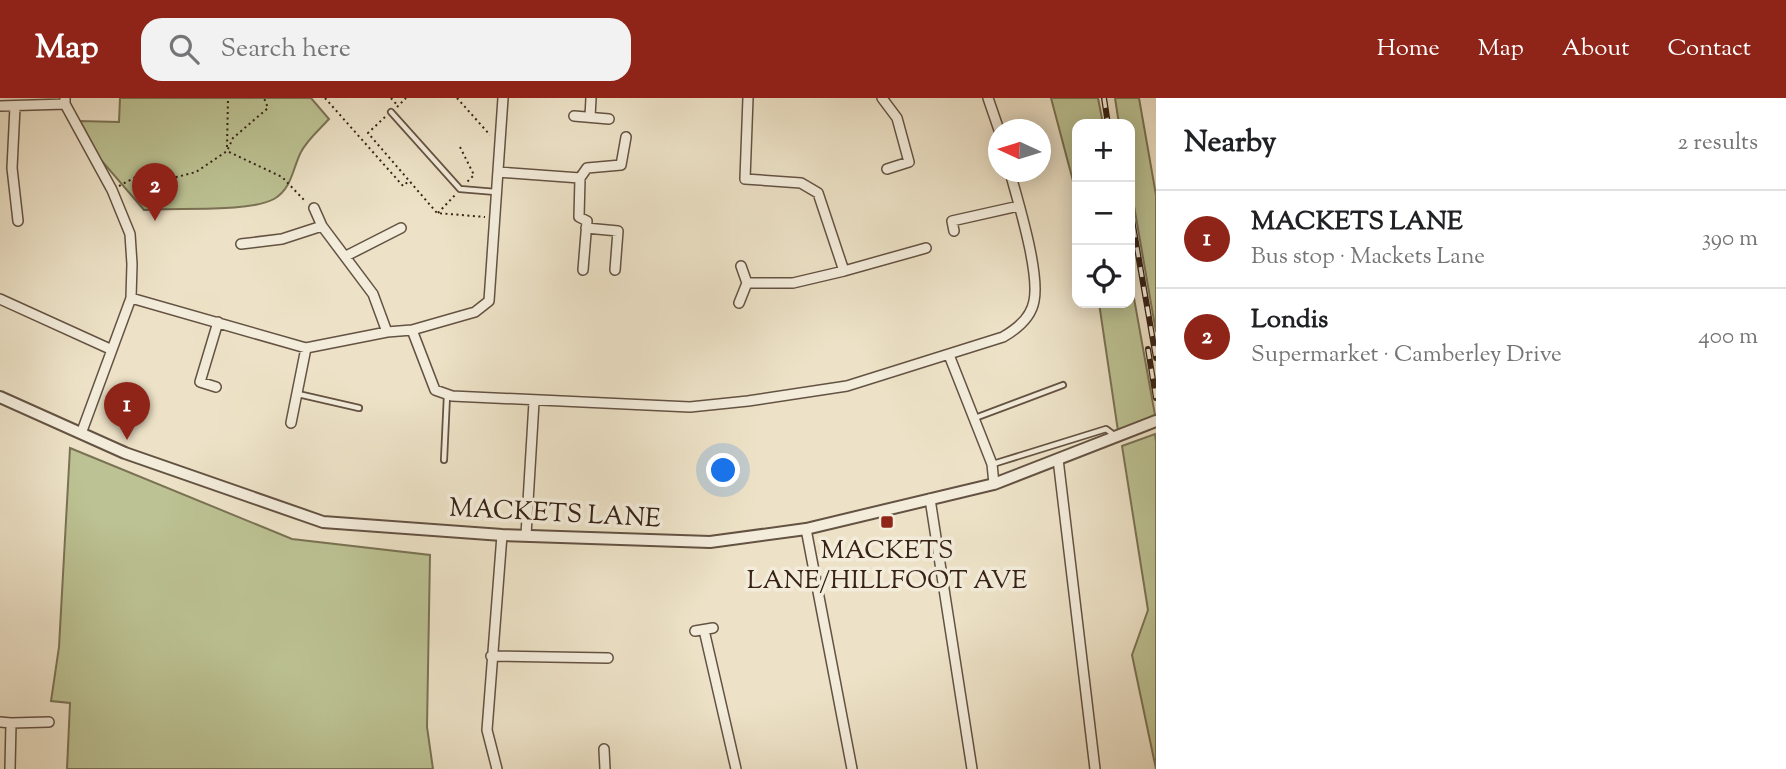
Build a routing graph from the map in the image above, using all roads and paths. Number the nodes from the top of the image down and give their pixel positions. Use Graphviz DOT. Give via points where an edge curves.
graph roads {
  1 [pos="228,98"];
  2 [pos="264,98"];
  3 [pos="325,98"];
  4 [pos="391,98"];
  5 [pos="503,98"];
  6 [pos="591,98"];
  7 [pos="748,98"];
  8 [pos="882,98"];
  9 [pos="988,98"];
  10 [pos="459,99"];
  11 [pos="65,101"];
  12 [pos="0,106"];
  13 [pos="398,106"];
  14 [pos="15,107"];
  15 [pos="391,112"];
  16 [pos="575,116"];
  17 [pos="590,117"];
  18 [pos="610,119"];
  19 [pos="995,119"];
  20 [pos="368,133"];
  21 [pos="626,137"];
  22 [pos="500,147"];
  23 [pos="227,151"];
  24 [pos="887,169"];
  25 [pos="498,173"];
  26 [pos="580,178"];
  27 [pos="410,181"];
  28 [pos="1013,182"];
  29 [pos="112,190"];
  30 [pos="497,192"];
  31 [pos="1019,206"];
  32 [pos="314,208"];
  33 [pos="495,218"];
  34 [pos="18,220"];
  35 [pos="322,226"];
  36 [pos="401,228"];
  37 [pos="586,228"];
  38 [pos="954,232"];
  39 [pos="241,244"];
  40 [pos="926,248"];
  41 [pos="346,256"];
  42 [pos="741,266"];
  43 [pos="583,270"];
  44 [pos="615,271"];
  45 [pos="844,271"];
  46 [pos="747,283"];
  47 [pos="131,298"];
  48 [pos="0,299"];
  49 [pos="739,303"];
  50 [pos="218,322"];
  51 [pos="412,330"];
  52 [pos="387,332"];
  53 [pos="306,348"];
  54 [pos="110,349"];
  55 [pos="949,355"];
  56 [pos="1063,385"];
  57 [pos="216,387"];
  58 [pos="297,394"];
  59 [pos="447,394"];
  60 [pos="0,397"];
  61 [pos="534,402"];
  62 [pos="359,408"];
  63 [pos="974,418"];
  64 [pos="1156,421"];
  65 [pos="291,423"];
  66 [pos="82,431"];
  67 [pos="1116,436"];
  68 [pos="1058,459"];
  69 [pos="444,460"];
  70 [pos="992,464"];
  71 [pos="994,484"];
  72 [pos="930,499"];
  73 [pos="806,529"];
  74 [pos="502,535"];
  75 [pos="526,536"];
  76 [pos="704,630"];
  77 [pos="491,656"];
  78 [pos="608,658"];
  79 [pos="0,722"];
  80 [pos="49,722"];
  81 [pos="11,723"];
  82 [pos="604,749"];
  83 [pos="10,769"];
  84 [pos="497,769"];
  85 [pos="606,769"];
  86 [pos="736,769"];
  87 [pos="852,769"];
  88 [pos="972,769"];
  89 [pos="1095,769"];
  1 -- 23 [label="path"];
  2 -- 23 [label="path" via="268,108 233,138"];
  3 -- 27 [label="path" via="403,186"];
  4 -- 13 [label="path"];
  5 -- 22 [label="street"];
  6 -- 17 [label="street"];
  7 -- 45 [label="street" via="746,179 801,183 818,193"];
  8 -- 24 [label="street" via="897,118 909,162"];
  9 -- 19 [label="street"];
  10 -- 22 [label="path"];
  11 -- 14 [label="street"];
  11 -- 29 [label="street"];
  12 -- 14 [label="street"];
  14 -- 34 [label="street" via="12,168"];
  15 -- 30 [label="lane" via="460,189"];
  16 -- 17 [label="street"];
  17 -- 18 [label="street"];
  20 -- 27 [label="path"];
  21 -- 26 [label="street" via="621,165 587,168"];
  22 -- 25 [label="street"];
  23 -- 29 [label="path" via="196,172 173,178 143,173"];
  23 -- 32 [label="path" via="282,177"];
  25 -- 26 [label="street"];
  25 -- 30 [label="street"];
  26 -- 37 [label="street" via="579,217 587,221"];
  27 -- 33 [label="path" via="437,214"];
  28 -- 31 [label="street"];
  29 -- 47 [label="street" via="130,234"];
  30 -- 33 [label="street"];
  31 -- 38 [label="street" via="952,221"];
  31 -- 55 [label="street" via="1034,301 1021,326"];
  32 -- 35 [label="street"];
  33 -- 51 [label="street" via="489,301 475,312"];
  35 -- 39 [label="street" via="282,240"];
  35 -- 41 [label="street"];
  36 -- 41 [label="street"];
  37 -- 43 [label="street"];
  37 -- 44 [label="street" via="618,231"];
  40 -- 45 [label="street"];
  41 -- 52 [label="street" via="373,294"];
  42 -- 46 [label="street"];
  45 -- 46 [label="street" via="793,283"];
  46 -- 49 [label="street"];
  47 -- 50 [label="street"];
  47 -- 54 [label="street"];
  48 -- 54 [label="street"];
  50 -- 53 [label="street"];
  50 -- 57 [label="street" via="200,382"];
  51 -- 52 [label="street"];
  51 -- 59 [label="street" via="435,390"];
  52 -- 53 [label="street"];
  53 -- 58 [label="street"];
  54 -- 66 [label="street"];
  55 -- 61 [label="street" via="848,386 748,401 690,407"];
  55 -- 63 [label="street"];
  56 -- 63 [label="lane"];
  58 -- 62 [label="lane"];
  58 -- 65 [label="street"];
  59 -- 61 [label="street"];
  59 -- 69 [label="lane"];
  60 -- 66 [label="street, MACKETS LANE"];
  61 -- 75 [label="street"];
  63 -- 70 [label="street"];
  64 -- 67 [label="street, MACKETS LANE"];
  66 -- 74 [label="street, MACKETS LANE" via="125,453 323,522"];
  67 -- 68 [label="street, MACKETS LANE"];
  67 -- 70 [label="lane, MACKETS LANE" via="1106,429"];
  68 -- 71 [label="street, MACKETS LANE"];
  68 -- 89 [label="street"];
  70 -- 71 [label="street"];
  71 -- 72 [label="street, MACKETS LANE"];
  72 -- 73 [label="street, MACKETS LANE"];
  72 -- 88 [label="street"];
  73 -- 75 [label="street, MACKETS LANE" via="710,542"];
  73 -- 87 [label="street"];
  74 -- 75 [label="street, MACKETS LANE"];
  74 -- 77 [label="street"];
  76 -- 86 [label="street"];
  77 -- 78 [label="street"];
  77 -- 84 [label="street" via="487,730"];
  79 -- 81 [label="street"];
  80 -- 81 [label="street"];
  81 -- 83 [label="street"];
  82 -- 85 [label="street"];
}
